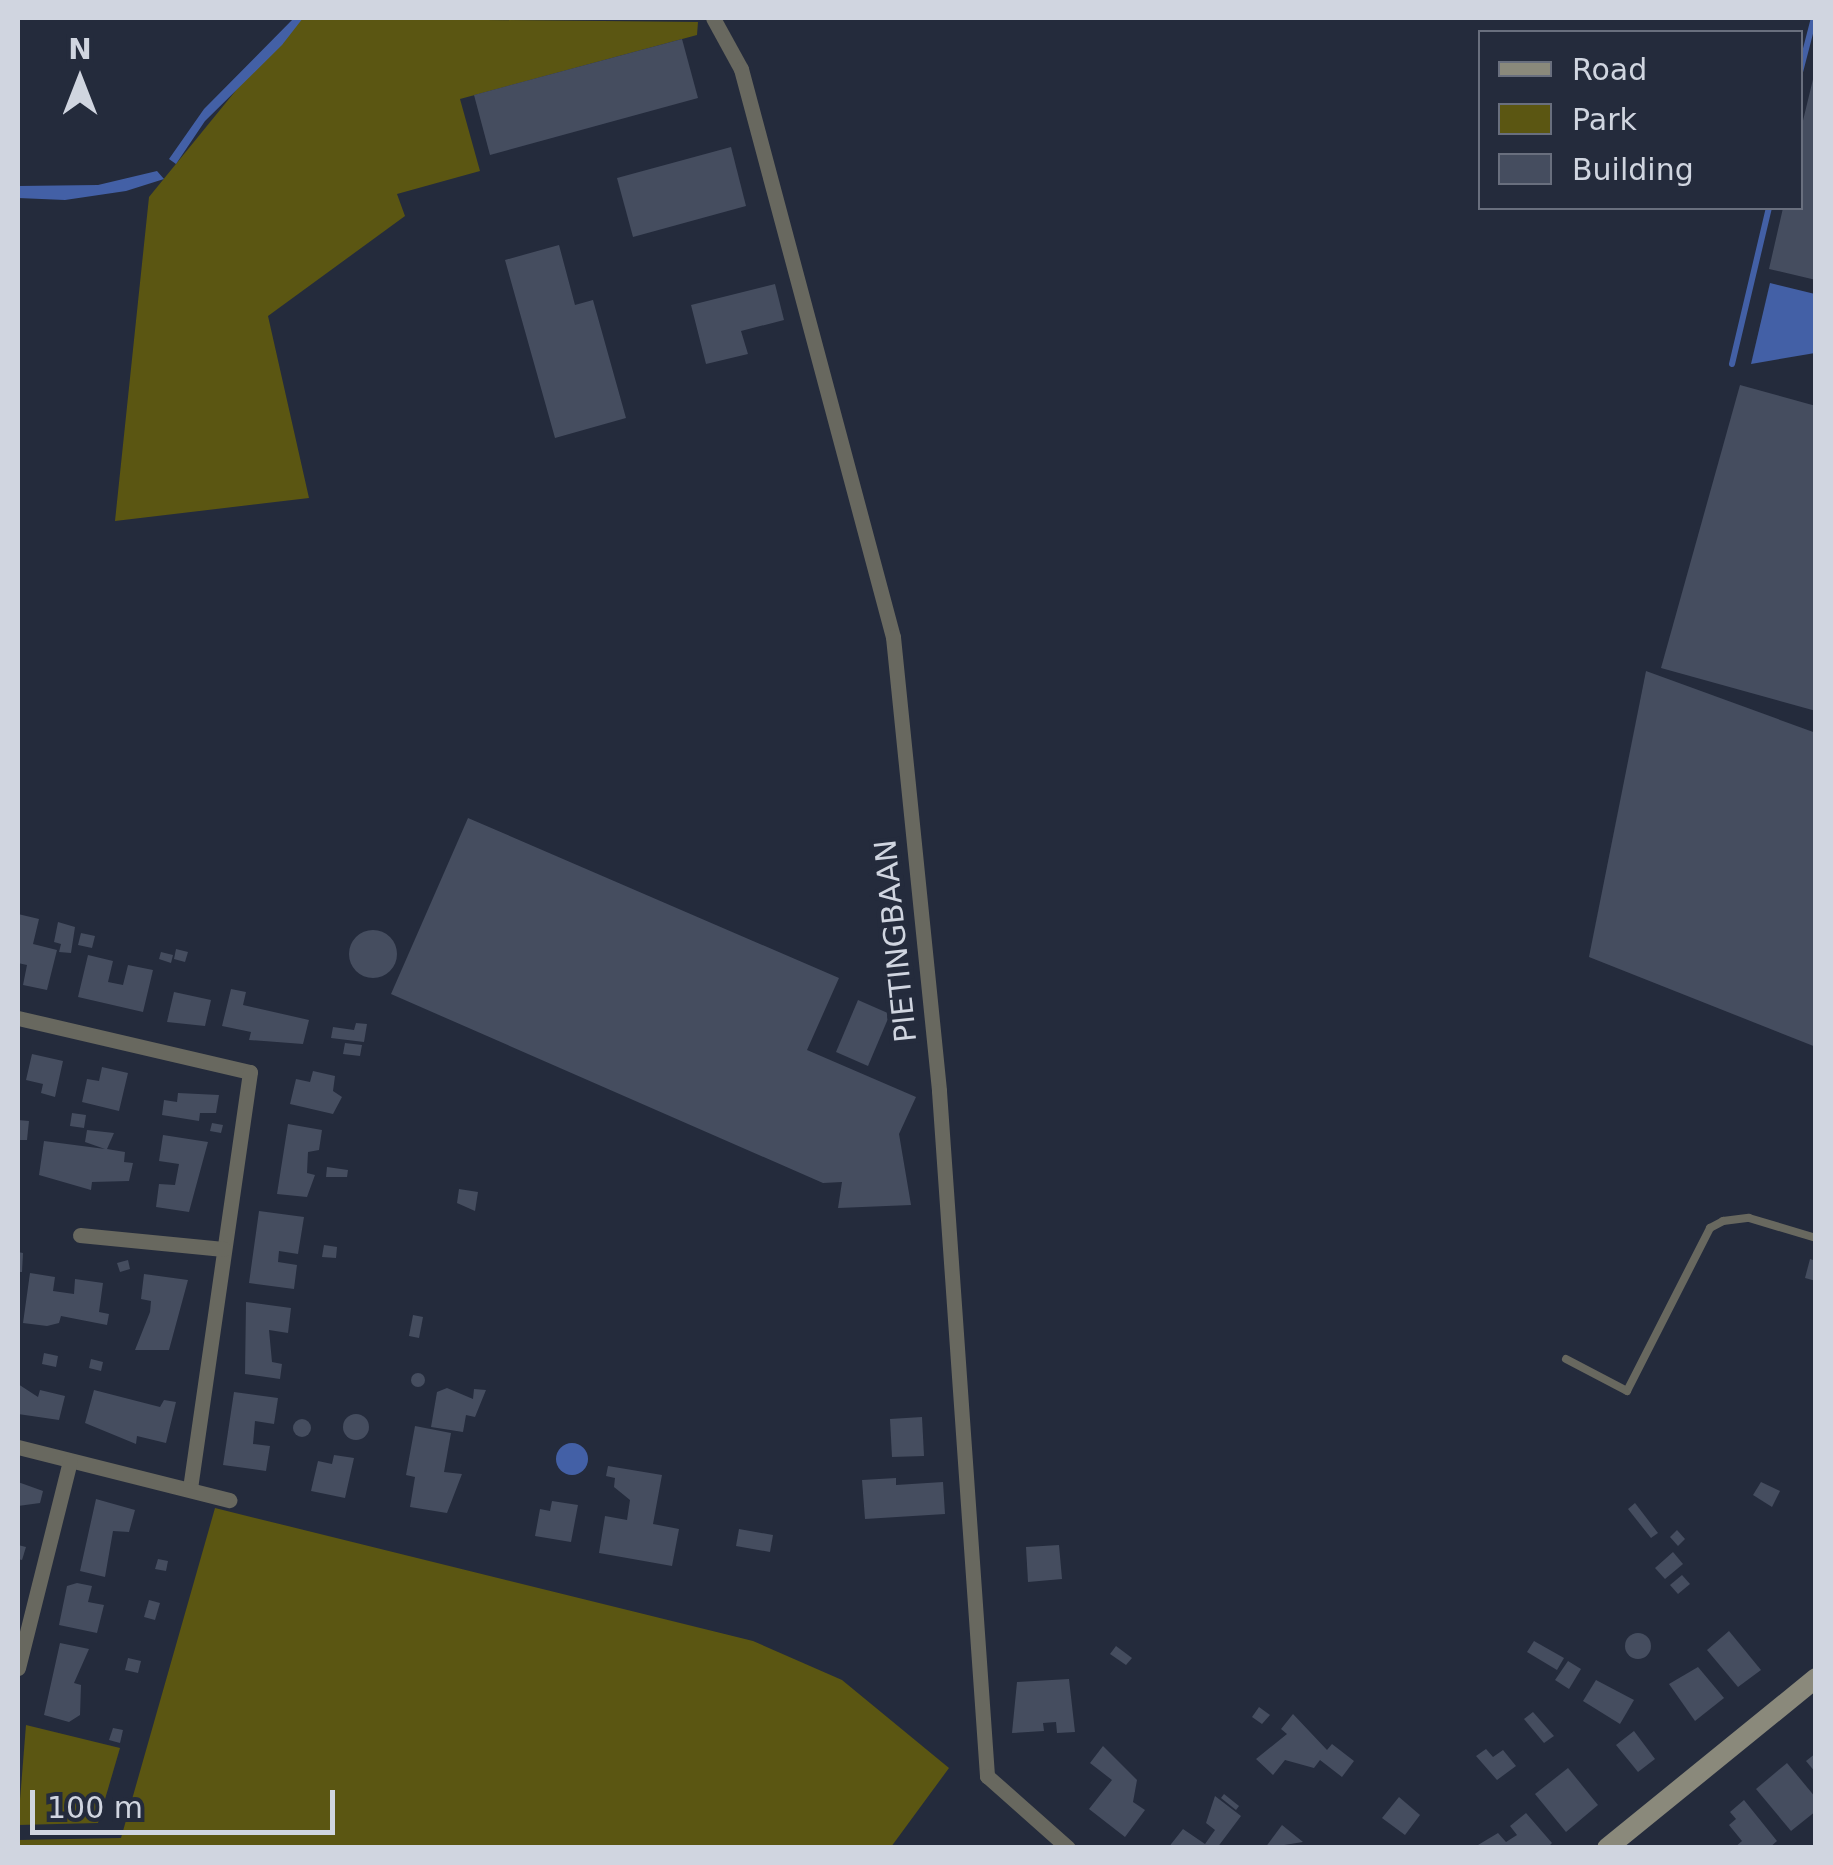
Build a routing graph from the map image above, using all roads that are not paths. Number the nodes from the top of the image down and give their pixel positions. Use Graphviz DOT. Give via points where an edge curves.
graph roads {
  1 [pos="713,18"];
  2 [pos="18,1018"];
  3 [pos="80,1234"];
  4 [pos="1816,1238"];
  5 [pos="223,1249"];
  6 [pos="1566,1360"];
  7 [pos="18,1447"];
  8 [pos="70,1461"];
  9 [pos="190,1490"];
  10 [pos="229,1500"];
  11 [pos="18,1668"];
  12 [pos="1816,1678"];
  13 [pos="1068,1848"];
  14 [pos="1608,1848"];
  1 -- 13 [label="street, PIETINGBAAN" via="741,69 892,637 939,1091 987,1776"];
  2 -- 5 [label="street" via="250,1072"];
  3 -- 5 [label="street"];
  4 -- 6 [label="lane" via="1749,1218 1723,1221 1710,1228 1627,1391"];
  5 -- 9 [label="street"];
  7 -- 8 [label="street"];
  8 -- 9 [label="street"];
  8 -- 11 [label="street"];
  9 -- 10 [label="street"];
  12 -- 14 [label="street"];
}
